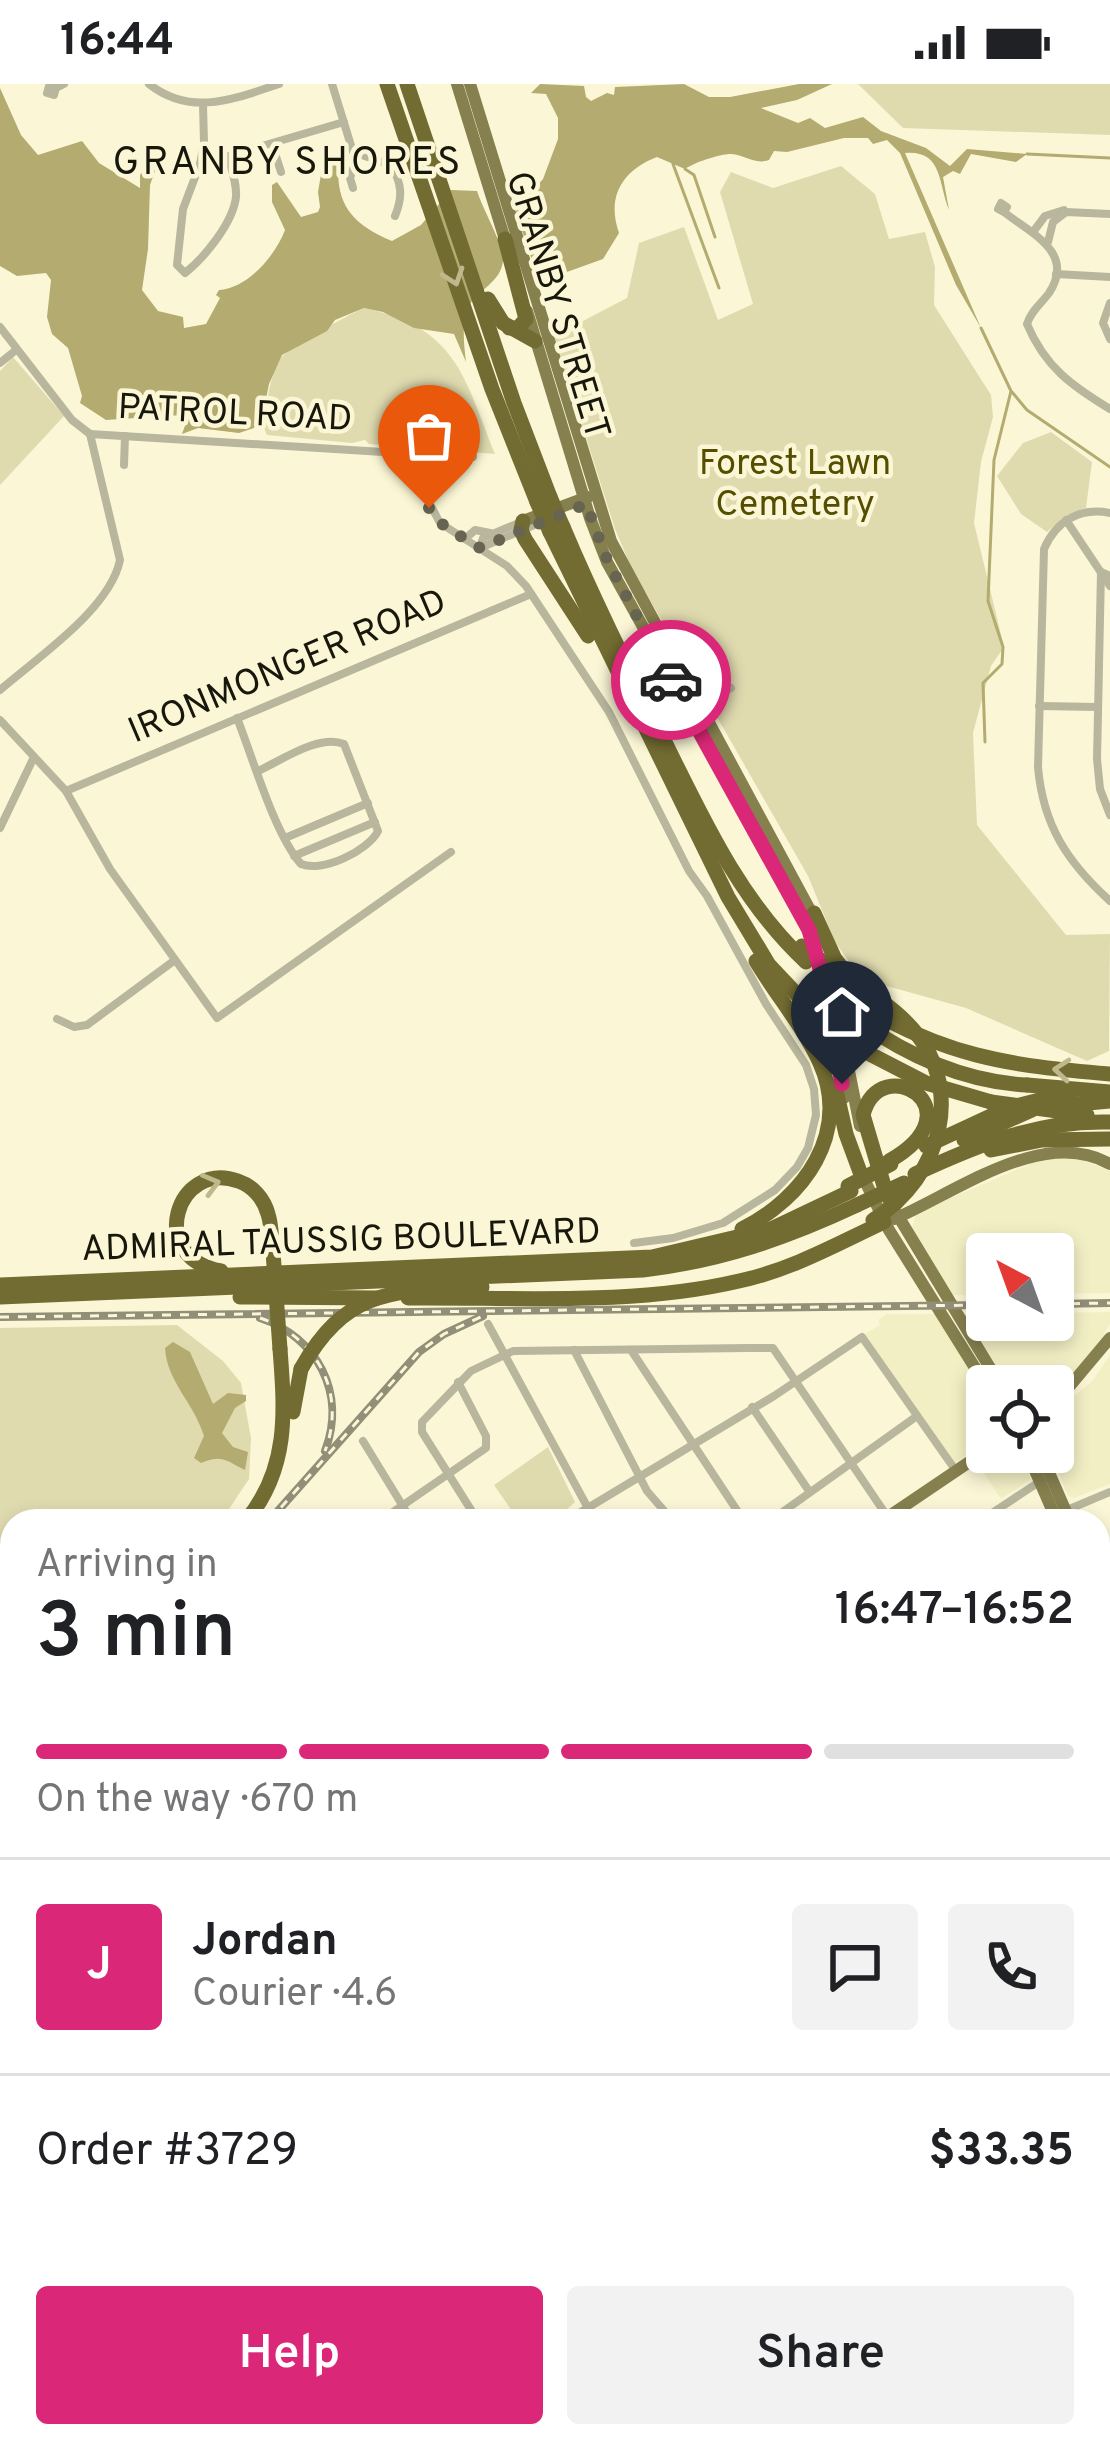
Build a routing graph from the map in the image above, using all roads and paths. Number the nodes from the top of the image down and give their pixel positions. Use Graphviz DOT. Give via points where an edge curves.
graph roads {
  1 [pos="149,84"];
  2 [pos="279,84"];
  3 [pos="332,84"];
  4 [pos="386,84"];
  5 [pos="406,84"];
  6 [pos="458,84"];
  7 [pos="470,84"];
  8 [pos="203,104"];
  9 [pos="344,122"];
  10 [pos="272,144"];
  11 [pos="358,154"];
  12 [pos="228,157"];
  13 [pos="200,164"];
  14 [pos="281,172"];
  15 [pos="353,188"];
  16 [pos="1071,210"];
  17 [pos="1004,212"];
  18 [pos="1110,214"];
  19 [pos="395,216"];
  20 [pos="1033,232"];
  21 [pos="505,238"];
  22 [pos="1048,244"];
  23 [pos="1056,274"];
  24 [pos="1110,277"];
  25 [pos="1110,303"];
  26 [pos="498,323"];
  27 [pos="0,328"];
  28 [pos="1110,340"];
  29 [pos="536,341"];
  30 [pos="16,350"];
  31 [pos="0,364"];
  32 [pos="556,366"];
  33 [pos="1110,409"];
  34 [pos="90,434"];
  35 [pos="125,436"];
  36 [pos="377,451"];
  37 [pos="473,457"];
  38 [pos="124,465"];
  39 [pos="544,499"];
  40 [pos="588,499"];
  41 [pos="1110,513"];
  42 [pos="1066,520"];
  43 [pos="522,526"];
  44 [pos="556,530"];
  45 [pos="492,534"];
  46 [pos="465,539"];
  47 [pos="480,548"];
  48 [pos="1105,574"];
  49 [pos="1110,586"];
  50 [pos="531,594"];
  51 [pos="731,688"];
  52 [pos="0,690"];
  53 [pos="1040,706"];
  54 [pos="1098,707"];
  55 [pos="694,709"];
  56 [pos="237,718"];
  57 [pos="0,720"];
  58 [pos="645,732"];
  59 [pos="33,759"];
  60 [pos="258,771"];
  61 [pos="66,791"];
  62 [pos="368,803"];
  63 [pos="1110,815"];
  64 [pos="375,822"];
  65 [pos="700,826"];
  66 [pos="0,828"];
  67 [pos="285,838"];
  68 [pos="716,842"];
  69 [pos="451,852"];
  70 [pos="294,856"];
  71 [pos="1110,901"];
  72 [pos="814,914"];
  73 [pos="804,954"];
  74 [pos="175,960"];
  75 [pos="789,1013"];
  76 [pos="57,1019"];
  77 [pos="1021,1066"];
  78 [pos="1109,1086"];
  79 [pos="1110,1120"];
  80 [pos="1110,1138"];
  81 [pos="1110,1164"];
  82 [pos="889,1172"];
  83 [pos="853,1196"];
  84 [pos="884,1215"];
  85 [pos="634,1243"];
  86 [pos="684,1252"];
  87 [pos="707,1261"];
  88 [pos="274,1268"];
  89 [pos="274,1268"];
  90 [pos="274,1268"];
  91 [pos="274,1268"];
  92 [pos="374,1270"];
  93 [pos="0,1285"];
  94 [pos="487,1287"];
  95 [pos="679,1290"];
  96 [pos="35,1296"];
  97 [pos="0,1298"];
  98 [pos="488,1324"];
  99 [pos="1110,1338"];
  100 [pos="574,1350"];
  101 [pos="632,1350"];
  102 [pos="503,1353"];
  103 [pos="974,1365"];
  104 [pos="987,1365"];
  105 [pos="1098,1375"];
  106 [pos="796,1381"];
  107 [pos="1077,1381"];
  108 [pos="458,1382"];
  109 [pos="1074,1384"];
  110 [pos="752,1407"];
  111 [pos="917,1416"];
  112 [pos="362,1441"];
  113 [pos="693,1441"];
  114 [pos="849,1461"];
  115 [pos="966,1464"];
  116 [pos="956,1471"];
  117 [pos="1036,1473"];
  118 [pos="1048,1473"];
  119 [pos="448,1474"];
  120 [pos="641,1478"];
  121 [pos="1040,1481"];
  122 [pos="809,1491"];
  123 [pos="1110,1492"];
  124 [pos="400,1504"];
  125 [pos="588,1507"];
  126 [pos="255,1509"];
  127 [pos="264,1509"];
  128 [pos="394,1509"];
  129 [pos="404,1509"];
  130 [pos="470,1509"];
  131 [pos="585,1509"];
  132 [pos="664,1509"];
  133 [pos="736,1509"];
  134 [pos="788,1509"];
  135 [pos="888,1509"];
  136 [pos="904,1509"];
  137 [pos="998,1509"];
  138 [pos="1058,1509"];
  139 [pos="1061,1509"];
  140 [pos="1080,1509"];
  1 -- 8 [label="street"];
  2 -- 8 [label="street"];
  3 -- 9 [label="street"];
  4 -- 39 [label="highway, one-way" via="492,389"];
  5 -- 26 [label="highway"];
  6 -- 21 [label="main road, GRANBY STREET"];
  7 -- 32 [label="main road, GRANBY STREET"];
  8 -- 13 [label="street"];
  9 -- 10 [label="street"];
  9 -- 11 [label="street"];
  10 -- 12 [label="street"];
  10 -- 14 [label="street"];
  11 -- 15 [label="street"];
  11 -- 19 [label="street" via="392,165 402,200"];
  12 -- 13 [label="street"];
  12 -- 13 [label="street" via="235,203 184,273 183,209"];
  16 -- 18 [label="street"];
  16 -- 20 [label="street" via="1050,212"];
  16 -- 22 [label="street" via="1053,222"];
  17 -- 20 [label="street"];
  20 -- 22 [label="street"];
  21 -- 26 [label="highway" via="526,319 518,328"];
  21 -- 29 [label="main road, GRANBY STREET"];
  22 -- 23 [label="street"];
  23 -- 24 [label="street"];
  23 -- 33 [label="street" via="1027,324 1048,364"];
  25 -- 28 [label="street" via="1103,323"];
  26 -- 29 [label="highway"];
  26 -- 39 [label="highway"];
  27 -- 30 [label="street"];
  29 -- 32 [label="main road"];
  29 -- 40 [label="main road, GRANBY STREET"];
  30 -- 31 [label="street"];
  30 -- 34 [label="street"];
  32 -- 40 [label="main road, GRANBY STREET"];
  34 -- 35 [label="street, PATROL ROAD"];
  34 -- 52 [label="street" via="120,560 116,579"];
  35 -- 36 [label="street, PATROL ROAD"];
  35 -- 38 [label="street"];
  36 -- 37 [label="street, PATROL ROAD"];
  36 -- 46 [label="street, PATROL ROAD" via="411,470 433,514"];
  39 -- 44 [label="highway, bridge"];
  40 -- 43 [label="main road"];
  40 -- 55 [label="main road, GRANBY STREET"];
  41 -- 42 [label="street"];
  42 -- 48 [label="street"];
  42 -- 53 [label="street" via="1042,556"];
  43 -- 45 [label="street"];
  43 -- 47 [label="street"];
  43 -- 58 [label="highway"];
  44 -- 58 [label="highway"];
  44 -- 65 [label="highway"];
  45 -- 46 [label="street" via="475,530"];
  45 -- 47 [label="street"];
  46 -- 47 [label="street, PATROL ROAD"];
  47 -- 50 [label="street, PATROL ROAD"];
  48 -- 49 [label="street"];
  48 -- 54 [label="street"];
  50 -- 56 [label="street, IRONMONGER ROAD"];
  50 -- 85 [label="street, PATROL ROAD" via="609,712 814,1089 808,1148 775,1190 723,1223"];
  51 -- 55 [label="street"];
  53 -- 54 [label="street"];
  53 -- 71 [label="street" via="1045,812 1071,863"];
  54 -- 63 [label="street" via="1098,779"];
  55 -- 72 [label="main road, GRANBY STREET"];
  55 -- 82 [label="main road, GRANBY STREET" via="799,908"];
  56 -- 60 [label="street"];
  56 -- 61 [label="street, IRONMONGER ROAD"];
  57 -- 59 [label="street"];
  58 -- 65 [label="highway"];
  59 -- 61 [label="street"];
  59 -- 66 [label="street"];
  60 -- 62 [label="street" via="338,740"];
  60 -- 67 [label="street"];
  61 -- 74 [label="street"];
  62 -- 64 [label="street"];
  62 -- 67 [label="street"];
  64 -- 70 [label="street"];
  64 -- 70 [label="street" via="378,831 364,848 309,868"];
  65 -- 68 [label="highway"];
  65 -- 73 [label="highway"];
  65 -- 75 [label="highway" via="704,864"];
  65 -- 79 [label="highway, bridge" via="755,944 781,980 862,1050 926,1083 991,1102"];
  67 -- 70 [label="street"];
  68 -- 73 [label="highway" via="764,916"];
  68 -- 78 [label="highway, bridge" via="763,926 858,1021 921,1058 1001,1084"];
  69 -- 74 [label="street" via="218,1018"];
  72 -- 77 [label="highway" via="850,978 943,1041"];
  72 -- 84 [label="main road, GRANBY STREET"];
  73 -- 77 [label="highway, bridge" via="854,999 942,1047"];
  73 -- 84 [label="highway, bridge" via="909,1025 938,1078 942,1111 932,1156"];
  74 -- 76 [label="street" via="87,1025"];
  75 -- 82 [label="highway"];
  75 -- 86 [label="highway" via="825,1079 829,1119 818,1159 770,1214"];
  78 -- 77 [label="highway, one-way"];
  78 -- 82 [label="highway"];
  78 -- 82 [label="highway" via="1008,1108"];
  79 -- 82 [label="highway" via="1013,1133"];
  80 -- 82 [label="highway" via="1042,1141"];
  81 -- 84 [label="main road" via="1079,1151 1048,1151"];
  82 -- 83 [label="highway, bridge"];
  82 -- 84 [label="highway, bridge"];
  82 -- 84 [label="main road, GRANBY STREET"];
  82 -- 84 [label="highway" via="928,1120 920,1096 900,1085 878,1090 864,1110"];
  83 -- 84 [label="highway, bridge"];
  83 -- 86 [label="highway"];
  83 -- 87 [label="highway" via="793,1234"];
  84 -- 95 [label="highway" via="796,1256"];
  84 -- 103 [label="main road, GRANBY STREET"];
  84 -- 104 [label="main road, GRANBY STREET"];
  86 -- 92 [label="highway, ADMIRAL TAUSSIG BOULEVARD"];
  87 -- 94 [label="highway" via="629,1277"];
  87 -- 96 [label="highway" via="620,1272"];
  92 -- 88 [label="highway, one-way, bridge"];
  89 -- 90 [label="highway, one-way, bridge" via="211,1269 190,1257 180,1244 181,1204 204,1182 244,1183 266,1207"];
  91 -- 126 [label="highway, one-way, bridge" via="285,1413 282,1445"];
  92 -- 93 [label="highway, ADMIRAL TAUSSIG BOULEVARD"];
  94 -- 95 [label="highway"];
  94 -- 127 [label="highway, bridge" via="403,1289 333,1323 301,1369 288,1461"];
  95 -- 96 [label="highway"];
  96 -- 97 [label="highway"];
  98 -- 102 [label="street"];
  99 -- 107 [label="main road"];
  100 -- 101 [label="street"];
  100 -- 102 [label="street"];
  100 -- 120 [label="street"];
  101 -- 106 [label="street" via="773,1348"];
  101 -- 113 [label="street"];
  102 -- 108 [label="street"];
  102 -- 125 [label="street"];
  105 -- 107 [label="main road"];
  106 -- 110 [label="street"];
  106 -- 111 [label="street" via="862,1337"];
  106 -- 114 [label="street"];
  107 -- 109 [label="main road"];
  108 -- 119 [label="street" via="422,1422"];
  108 -- 119 [label="street" via="487,1445"];
  110 -- 113 [label="street"];
  110 -- 122 [label="street"];
  111 -- 114 [label="street"];
  111 -- 116 [label="street"];
  112 -- 124 [label="street"];
  113 -- 120 [label="street"];
  113 -- 133 [label="street"];
  114 -- 122 [label="street"];
  114 -- 135 [label="street"];
  115 -- 116 [label="main road"];
  116 -- 136 [label="main road"];
  117 -- 121 [label="main road"];
  118 -- 139 [label="main road"];
  119 -- 124 [label="street"];
  119 -- 130 [label="street"];
  120 -- 125 [label="street"];
  120 -- 132 [label="street"];
  121 -- 137 [label="street"];
  121 -- 138 [label="main road"];
  122 -- 134 [label="street"];
  123 -- 140 [label="street"];
  124 -- 128 [label="street"];
  124 -- 129 [label="street"];
  125 -- 131 [label="street"];
}
